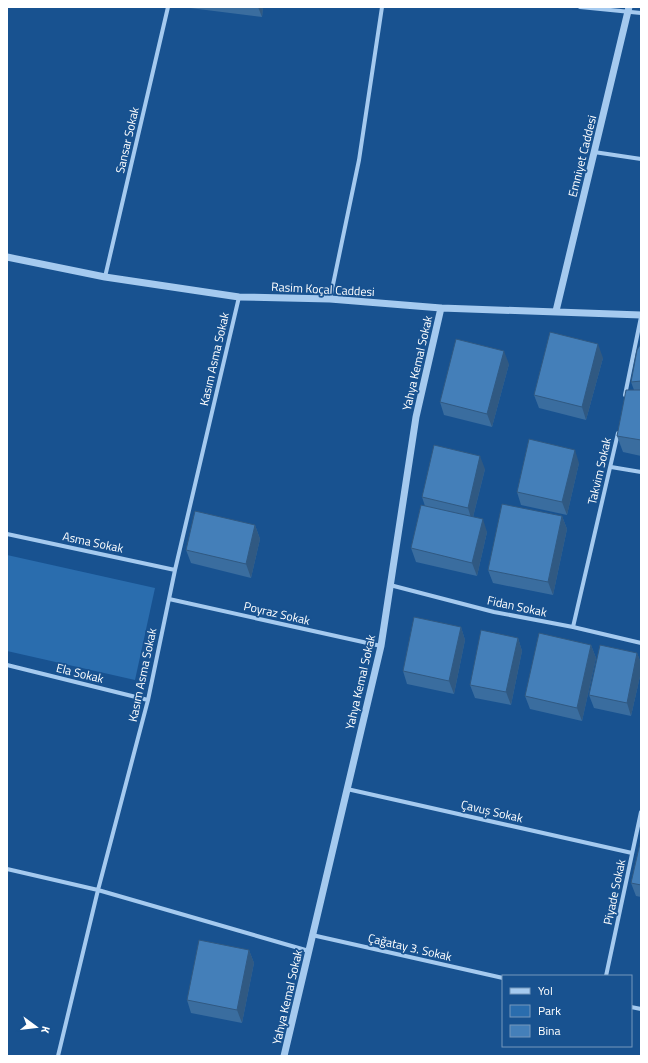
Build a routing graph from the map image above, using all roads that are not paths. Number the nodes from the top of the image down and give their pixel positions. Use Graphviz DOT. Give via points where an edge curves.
graph roads {
  1 [pos="168,7"];
  2 [pos="382,7"];
  3 [pos="580,7"];
  4 [pos="629,9"];
  5 [pos="641,14"];
  6 [pos="594,152"];
  7 [pos="641,159"];
  8 [pos="7,257"];
  9 [pos="106,277"];
  10 [pos="239,297"];
  11 [pos="330,299"];
  12 [pos="441,308"];
  13 [pos="556,311"];
  14 [pos="641,316"];
  15 [pos="624,400"];
  16 [pos="618,430"];
  17 [pos="611,467"];
  18 [pos="641,472"];
  19 [pos="7,534"];
  20 [pos="175,570"];
  21 [pos="390,585"];
  22 [pos="168,598"];
  23 [pos="573,627"];
  24 [pos="641,643"];
  25 [pos="380,646"];
  26 [pos="7,665"];
  27 [pos="148,700"];
  28 [pos="347,789"];
  29 [pos="641,812"];
  30 [pos="632,853"];
  31 [pos="7,869"];
  32 [pos="98,890"];
  33 [pos="312,935"];
  34 [pos="309,950"];
  35 [pos="606,975"];
  36 [pos="502,978"];
  37 [pos="58,1056"];
  38 [pos="284,1056"];
  1 -- 9 [label="street, Sansar Sokak"];
  2 -- 11 [label="street" via="359,160"];
  3 -- 4 [label="street"];
  4 -- 5 [label="street"];
  4 -- 6 [label="street, Emniyet Caddesi"];
  6 -- 7 [label="street"];
  6 -- 13 [label="street, Emniyet Caddesi"];
  8 -- 9 [label="street, Rasim Koçal Caddesi"];
  9 -- 10 [label="street, Rasim Koçal Caddesi"];
  10 -- 11 [label="street, Rasim Koçal Caddesi"];
  10 -- 20 [label="street, Kasım Asma Sokak"];
  11 -- 12 [label="street, Rasim Koçal Caddesi"];
  12 -- 13 [label="street, Rasim Koçal Caddesi"];
  12 -- 21 [label="street, Yahya Kemal Sokak" via="416,416"];
  13 -- 14 [label="street, Rasim Koçal Caddesi"];
  14 -- 15 [label="street"];
  16 -- 17 [label="street, Takvim Sokak"];
  17 -- 18 [label="street"];
  17 -- 23 [label="street, Takvim Sokak"];
  19 -- 20 [label="street, Asma Sokak"];
  20 -- 22 [label="street, Kasım Asma Sokak"];
  21 -- 23 [label="street, Fidan Sokak" via="494,612"];
  21 -- 25 [label="street, Yahya Kemal Sokak"];
  22 -- 25 [label="street, Poyraz Sokak"];
  22 -- 27 [label="street, Kasım Asma Sokak"];
  23 -- 24 [label="street, Fidan Sokak"];
  25 -- 28 [label="street, Yahya Kemal Sokak"];
  26 -- 27 [label="street, Ela Sokak"];
  27 -- 32 [label="street, Kasım Asma Sokak"];
  28 -- 30 [label="street, Çavuş Sokak"];
  28 -- 33 [label="street, Yahya Kemal Sokak"];
  29 -- 30 [label="street, Piyade Sokak"];
  30 -- 35 [label="street, Piyade Sokak"];
  31 -- 32 [label="street"];
  32 -- 34 [label="street"];
  32 -- 37 [label="street, Kasım Asma Sokak"];
  33 -- 34 [label="street, Yahya Kemal Sokak"];
  33 -- 36 [label="street, Çağatay 3. Sokak"];
  34 -- 38 [label="street, Yahya Kemal Sokak"];
}
